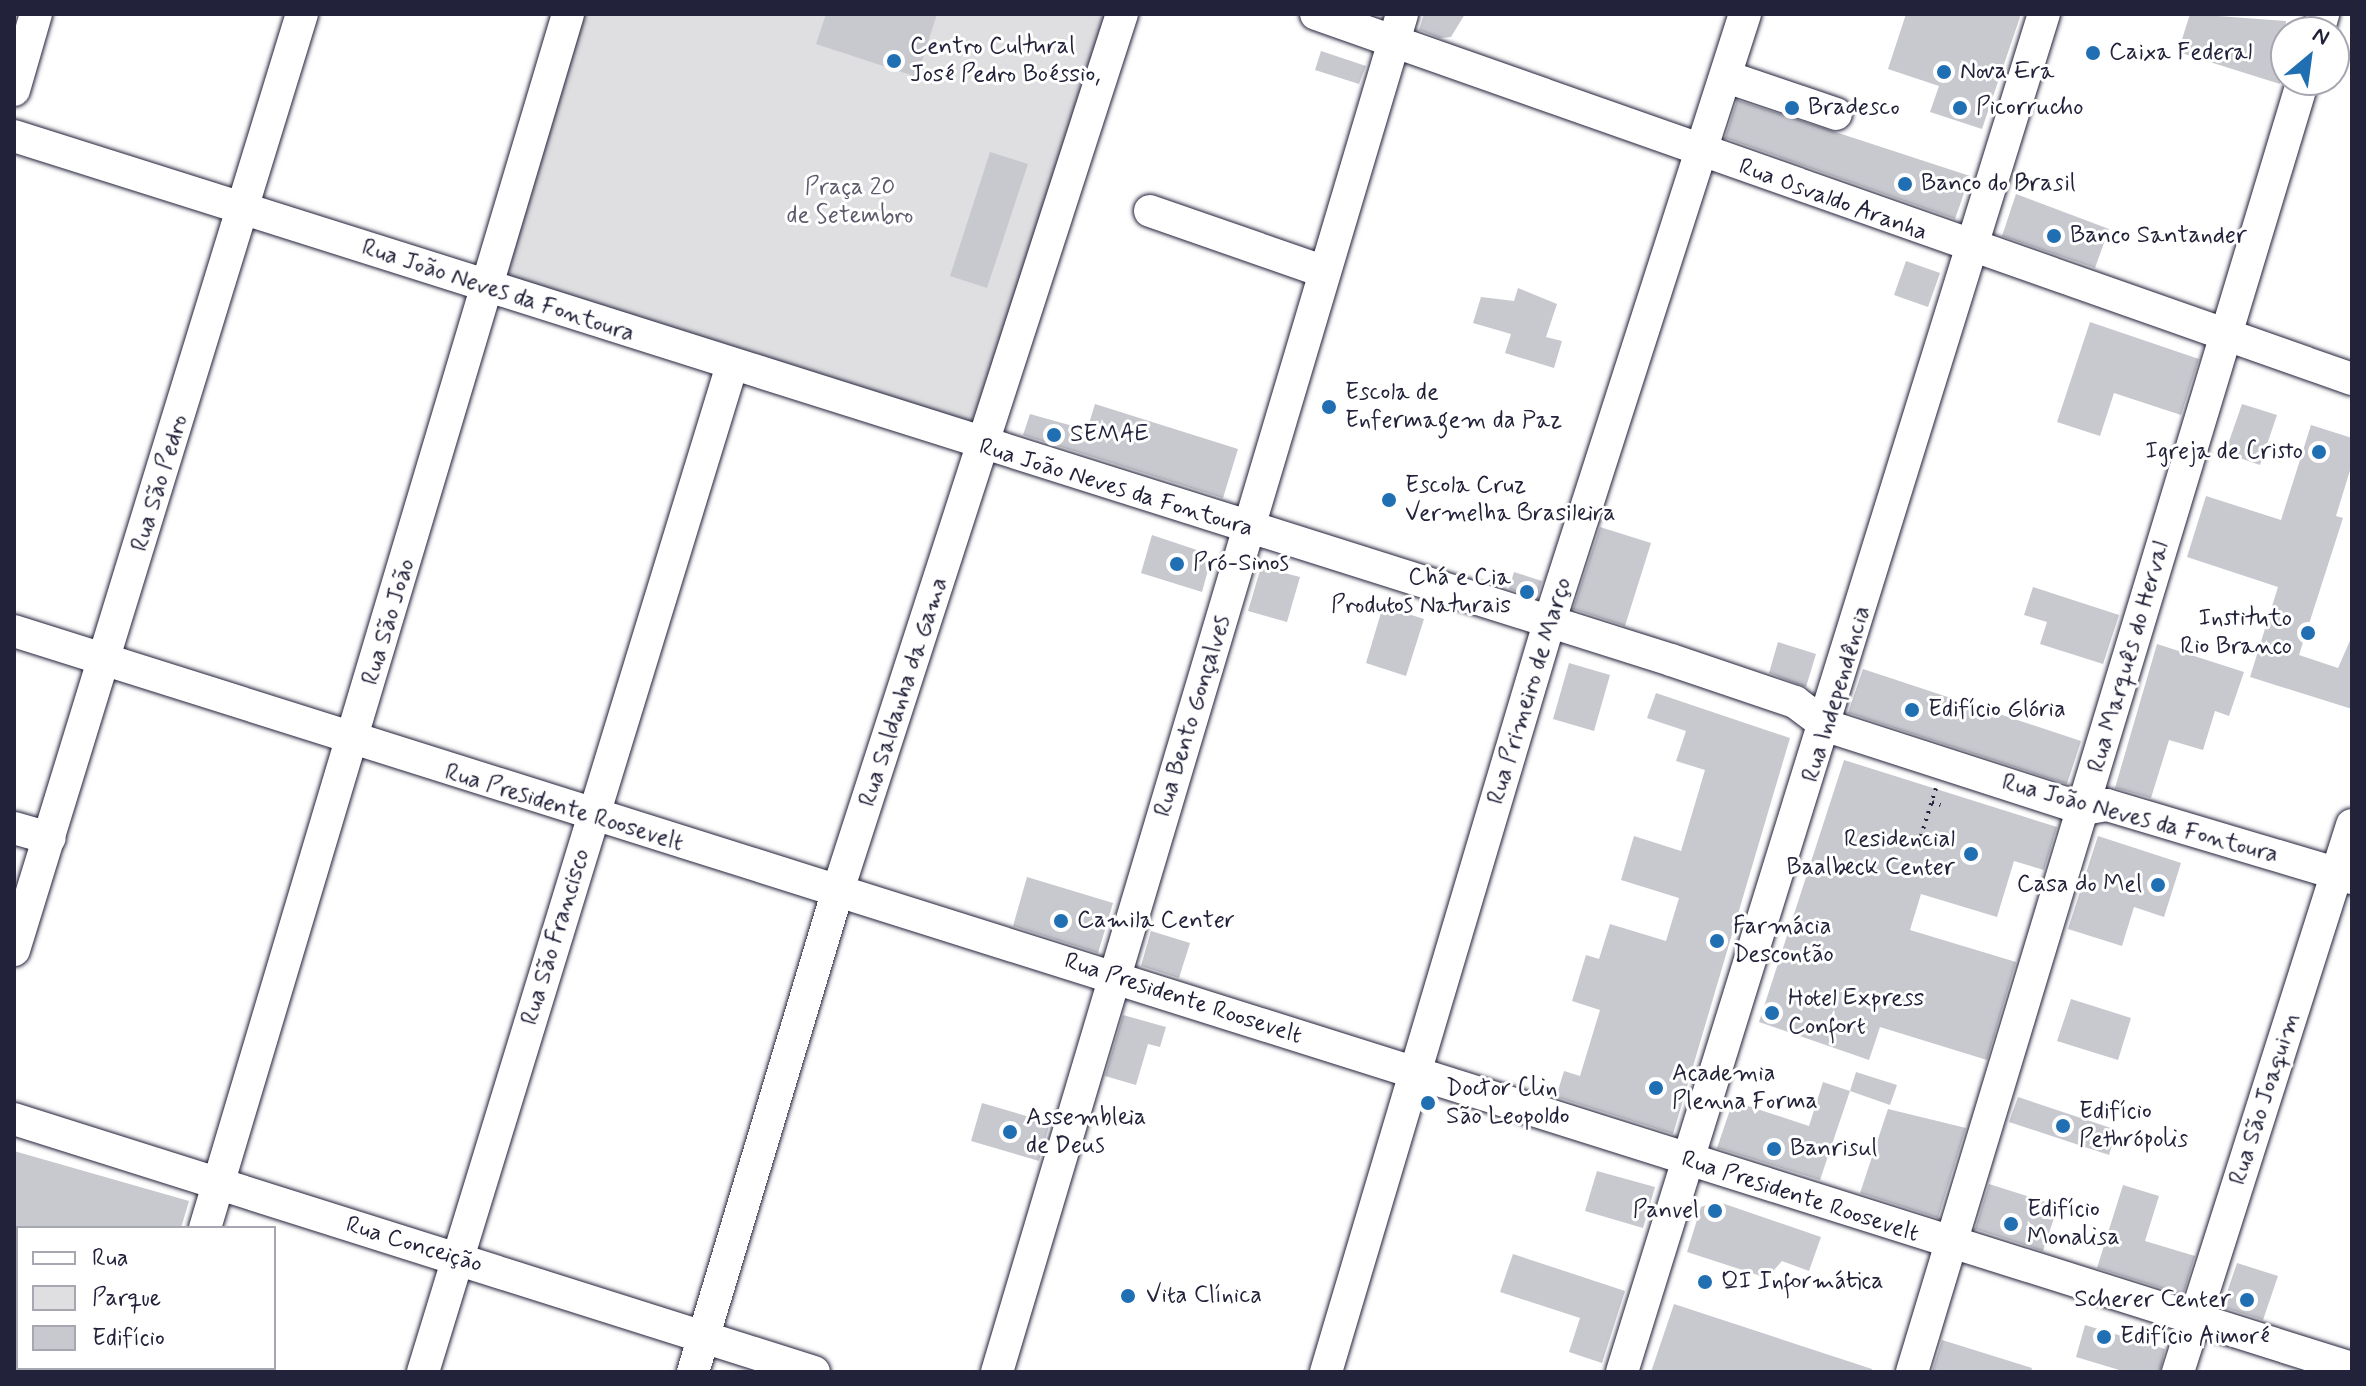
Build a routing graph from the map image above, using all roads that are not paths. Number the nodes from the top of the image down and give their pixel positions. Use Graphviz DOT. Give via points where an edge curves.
graph roads {
  1 [pos="36,14"];
  2 [pos="302,14"];
  3 [pos="568,14"];
  4 [pos="1122,14"];
  5 [pos="1316,14"];
  6 [pos="1745,14"];
  7 [pos="2044,14"];
  8 [pos="1398,28"];
  9 [pos="1727,77"];
  10 [pos="14,90"];
  11 [pos="2298,96"];
  12 [pos="1836,114"];
  13 [pos="14,136"];
  14 [pos="1703,153"];
  15 [pos="244,208"];
  16 [pos="1150,211"];
  17 [pos="1972,249"];
  18 [pos="1325,272"];
  19 [pos="488,289"];
  20 [pos="2223,335"];
  21 [pos="732,365"];
  22 [pos="2352,379"];
  23 [pos="985,447"];
  24 [pos="1249,531"];
  25 [pos="1549,623"];
  26 [pos="14,631"];
  27 [pos="106,662"];
  28 [pos="1827,726"];
  29 [pos="352,743"];
  30 [pos="2084,809"];
  31 [pos="592,817"];
  32 [pos="2352,825"];
  33 [pos="14,828"];
  34 [pos="50,838"];
  35 [pos="2345,876"];
  36 [pos="838,890"];
  37 [pos="14,950"];
  38 [pos="1116,977"];
  39 [pos="1418,1073"];
  40 [pos="14,1119"];
  41 [pos="1686,1159"];
  42 [pos="219,1185"];
  43 [pos="206,1226"];
  44 [pos="1950,1246"];
  45 [pos="458,1258"];
  46 [pos="2194,1320"];
  47 [pos="706,1337"];
  48 [pos="2352,1368"];
  49 [pos="423,1372"];
  50 [pos="693,1372"];
  51 [pos="814,1372"];
  52 [pos="997,1372"];
  53 [pos="1326,1372"];
  54 [pos="1622,1372"];
  55 [pos="1912,1372"];
  56 [pos="2178,1372"];
  1 -- 10 [label="street"];
  2 -- 15 [label="street, Rua São Pedro"];
  3 -- 19 [label="street, Rua São João"];
  4 -- 23 [label="street, Rua Saldanha da Gama"];
  5 -- 8 [label="street, Rua Osvaldo Aranha"];
  6 -- 9 [label="street, Rua Primeiro de Março"];
  7 -- 17 [label="street, Rua Independência"];
  8 -- 14 [label="street, Rua Osvaldo Aranha"];
  8 -- 18 [label="street, Rua Bento Gonçalves"];
  9 -- 12 [label="street"];
  9 -- 14 [label="street, Rua Primeiro de Março"];
  11 -- 20 [label="street, Rua Marquês do Herval"];
  13 -- 15 [label="street, Rua João Neves da Fontoura"];
  14 -- 17 [label="street, Rua Osvaldo Aranha"];
  14 -- 25 [label="street, Rua Primeiro de Março"];
  15 -- 19 [label="street, Rua João Neves da Fontoura"];
  15 -- 27 [label="street, Rua São Pedro"];
  16 -- 18 [label="street"];
  17 -- 20 [label="street, Rua Osvaldo Aranha"];
  17 -- 28 [label="street, Rua Independência"];
  18 -- 24 [label="street, Rua Bento Gonçalves"];
  19 -- 21 [label="street, Rua João Neves da Fontoura"];
  19 -- 29 [label="street, Rua São João"];
  20 -- 22 [label="street, Rua Osvaldo Aranha"];
  20 -- 30 [label="street, Rua Marquês do Herval"];
  21 -- 23 [label="street, Rua João Neves da Fontoura"];
  21 -- 31 [label="street, Rua São Francisco"];
  23 -- 24 [label="street, Rua João Neves da Fontoura"];
  23 -- 36 [label="street, Rua Saldanha da Gama"];
  24 -- 25 [label="street, Rua João Neves da Fontoura"];
  24 -- 38 [label="street, Rua Bento Gonçalves"];
  25 -- 28 [label="street, Rua João Neves da Fontoura" via="1795,702"];
  25 -- 39 [label="street, Rua Primeiro de Março"];
  26 -- 27 [label="street, Rua Presidente Roosevelt"];
  27 -- 29 [label="street, Rua Presidente Roosevelt"];
  27 -- 34 [label="street, Rua São Pedro"];
  28 -- 30 [label="street, Rua João Neves da Fontoura"];
  28 -- 41 [label="street, Rua Independência"];
  29 -- 31 [label="street, Rua Presidente Roosevelt"];
  29 -- 42 [label="street, Rua São João"];
  30 -- 35 [label="street, Rua João Neves da Fontoura" via="2107,805"];
  30 -- 44 [label="street, Rua Marquês do Herval"];
  31 -- 36 [label="street, Rua Presidente Roosevelt"];
  31 -- 45 [label="street, Rua São Francisco"];
  32 -- 35 [label="street, Rua São Joaquim"];
  33 -- 34 [label="street"];
  34 -- 37 [label="street, Rua São Pedro"];
  35 -- 46 [label="street, Rua São Joaquim"];
  36 -- 38 [label="street, Rua Presidente Roosevelt"];
  36 -- 47 [label="street, Rua Saldanha da Gama"];
  38 -- 39 [label="street, Rua Presidente Roosevelt"];
  38 -- 52 [label="street, Rua Bento Gonçalves"];
  39 -- 41 [label="street, Rua Presidente Roosevelt"];
  39 -- 53 [label="street, Rua Primeiro de Março"];
  40 -- 42 [label="street, Rua Conceição"];
  41 -- 44 [label="street, Rua Presidente Roosevelt"];
  41 -- 54 [label="street, Rua Independência"];
  42 -- 43 [label="street, Rua São João"];
  42 -- 45 [label="street, Rua Conceição"];
  44 -- 46 [label="street, Rua Presidente Roosevelt"];
  44 -- 55 [label="street, Rua Marquês do Herval"];
  45 -- 47 [label="street, Rua Conceição"];
  45 -- 49 [label="street, Rua São Francisco"];
  46 -- 48 [label="street, Rua Presidente Roosevelt"];
  46 -- 56 [label="street, Rua São Joaquim"];
  47 -- 50 [label="street, Rua Saldanha da Gama"];
  47 -- 51 [label="street, Rua Conceição"];
}
